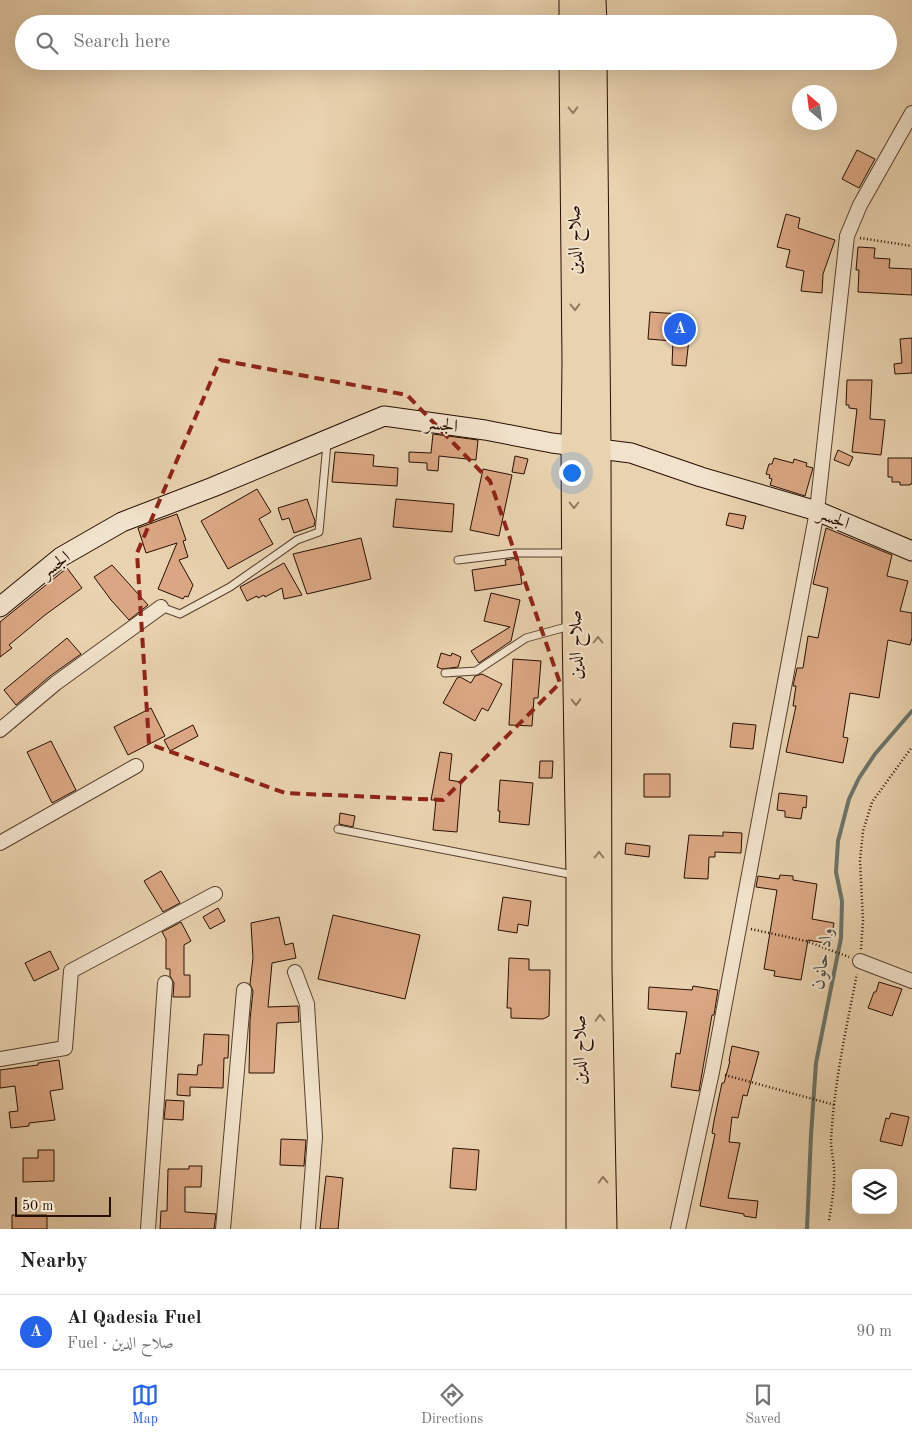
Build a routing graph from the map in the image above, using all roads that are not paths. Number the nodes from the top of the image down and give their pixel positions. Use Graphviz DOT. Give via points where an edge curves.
graph roads {
  1 [pos="572,0"];
  2 [pos="593,0"];
  3 [pos="572,15"];
  4 [pos="594,15"];
  5 [pos="572,70"];
  6 [pos="594,70"];
  7 [pos="912,113"];
  8 [pos="327,440"];
  9 [pos="586,447"];
  10 [pos="817,511"];
  11 [pos="912,551"];
  12 [pos="575,553"];
  13 [pos="458,560"];
  14 [pos="0,607"];
  15 [pos="161,607"];
  16 [pos="575,624"];
  17 [pos="444,673"];
  18 [pos="0,730"];
  19 [pos="136,766"];
  20 [pos="338,830"];
  21 [pos="0,843"];
  22 [pos="579,876"];
  23 [pos="215,894"];
  24 [pos="860,961"];
  25 [pos="295,972"];
  26 [pos="165,982"];
  27 [pos="912,982"];
  28 [pos="244,990"];
  29 [pos="0,1059"];
  30 [pos="148,1229"];
  31 [pos="222,1229"];
  32 [pos="308,1229"];
  33 [pos="579,1229"];
  34 [pos="604,1229"];
  35 [pos="678,1229"];
  1 -- 3 [label="highway"];
  2 -- 4 [label="highway"];
  5 -- 9 [label="highway, صلاح الدين, one-way" via="576,362"];
  6 -- 9 [label="highway, صلاح الدين"];
  7 -- 10 [label="street" via="860,205 847,236"];
  8 -- 9 [label="street, الجسر" via="384,416"];
  8 -- 14 [label="street, الجسر" via="122,522 61,557"];
  8 -- 15 [label="lane" via="318,532 297,540 230,587 180,614"];
  9 -- 10 [label="street, الجسر" via="631,453"];
  9 -- 12 [label="highway, صلاح الدين, one-way"];
  34 -- 9 [label="highway, صلاح الدين, one-way"];
  10 -- 11 [label="street, الجسر"];
  10 -- 35 [label="street" via="712,1072"];
  12 -- 13 [label="lane" via="515,553"];
  12 -- 16 [label="highway, صلاح الدين"];
  15 -- 18 [label="street" via="56,683"];
  16 -- 17 [label="lane" via="526,638 476,671"];
  16 -- 22 [label="highway, صلاح الدين, one-way"];
  19 -- 21 [label="street"];
  20 -- 22 [label="lane"];
  22 -- 33 [label="highway, صلاح الدين"];
  23 -- 29 [label="street" via="70,971 66,1048"];
  24 -- 27 [label="street"];
  25 -- 32 [label="street" via="306,1004 315,1137"];
  26 -- 30 [label="street"];
  28 -- 31 [label="street"];
}
